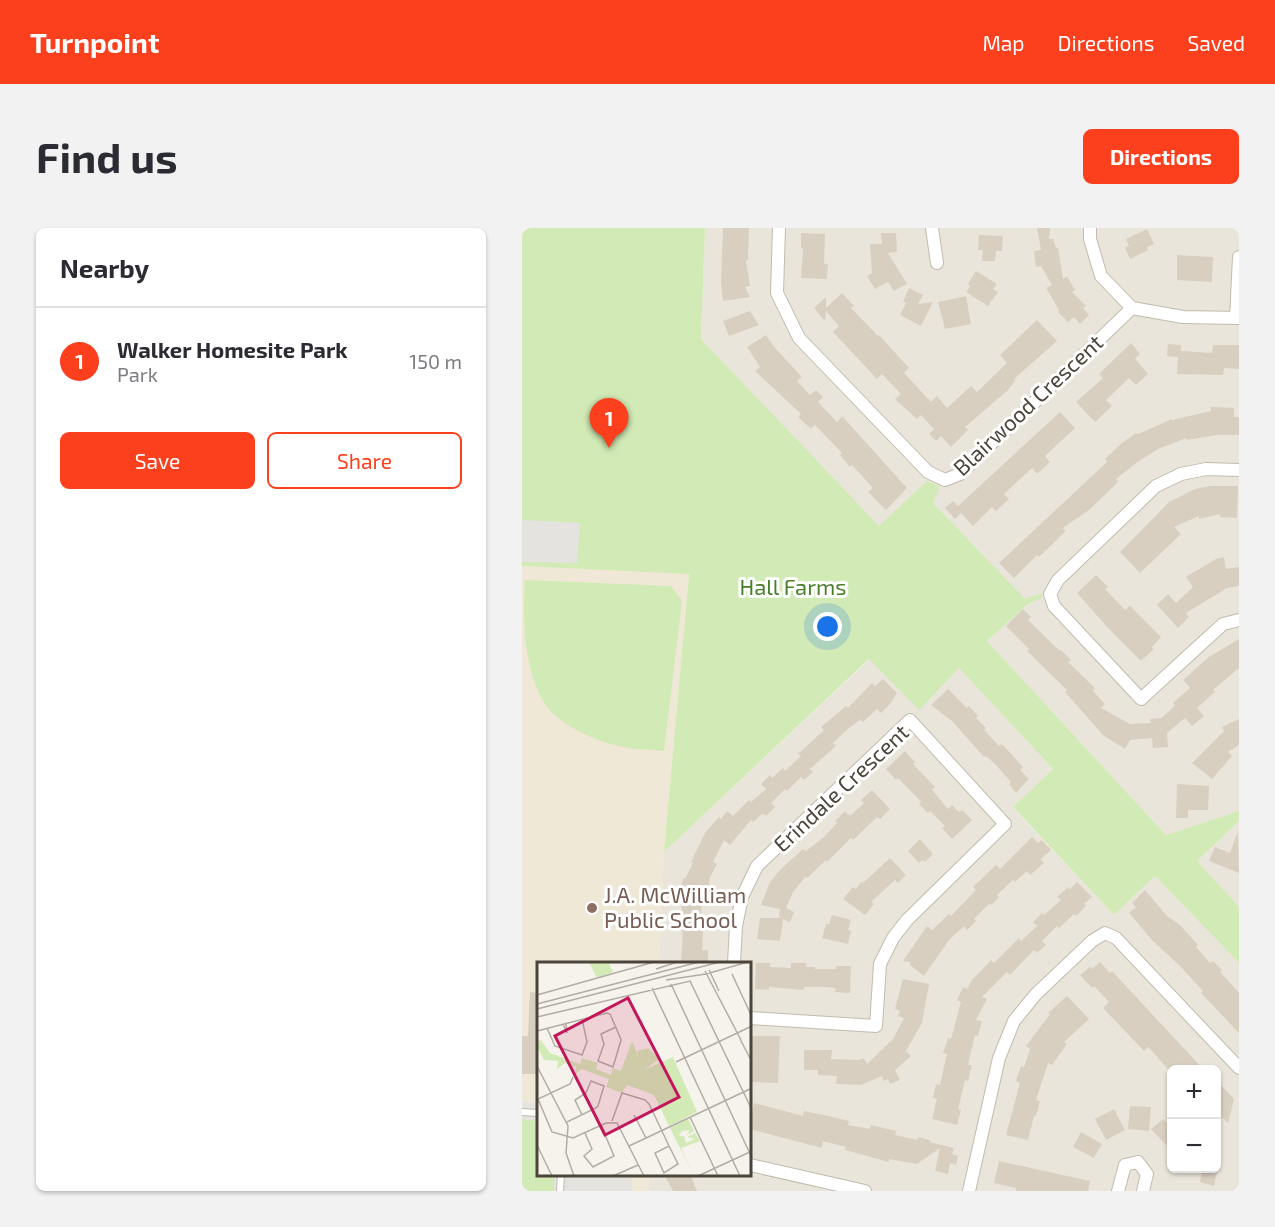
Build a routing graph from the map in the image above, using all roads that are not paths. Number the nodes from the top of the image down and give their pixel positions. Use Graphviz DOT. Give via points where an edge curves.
graph roads {
  1 [pos="779,228"];
  2 [pos="932,228"];
  3 [pos="1090,228"];
  4 [pos="1239,257"];
  5 [pos="937,263"];
  6 [pos="1132,308"];
  7 [pos="1238,318"];
  8 [pos="1239,470"];
  9 [pos="1239,620"];
  10 [pos="734,962"];
  11 [pos="752,1018"];
  12 [pos="1239,1068"];
  13 [pos="522,1112"];
  14 [pos="537,1113"];
  15 [pos="752,1166"];
  16 [pos="561,1176"];
  17 [pos="842,1188"];
  18 [pos="560,1191"];
  19 [pos="866,1191"];
  20 [pos="969,1191"];
  21 [pos="1118,1191"];
  22 [pos="1143,1191"];
  1 -- 6 [label="street, Blairwood Crescent" via="777,292 799,338 928,472 945,480 960,474"];
  2 -- 5 [label="street"];
  3 -- 6 [label="street" via="1101,276"];
  4 -- 7 [label="street"];
  6 -- 7 [label="street" via="1183,317"];
  8 -- 9 [label="street" via="1206,469 1181,474 1156,486 1058,580 1050,594 1054,606 1141,699 1223,624"];
  10 -- 11 [label="street, Erindale Crescent" via="742,897 757,866 910,720 1005,824 893,938 880,964 876,1026"];
  12 -- 20 [label="street" via="1116,938 1105,933 1036,994 1014,1021 999,1058"];
  13 -- 14 [label="lane"];
  15 -- 17 [label="street"];
  16 -- 18 [label="lane"];
  17 -- 19 [label="street"];
  21 -- 22 [label="street" via="1125,1165 1138,1162 1147,1174"];
}
